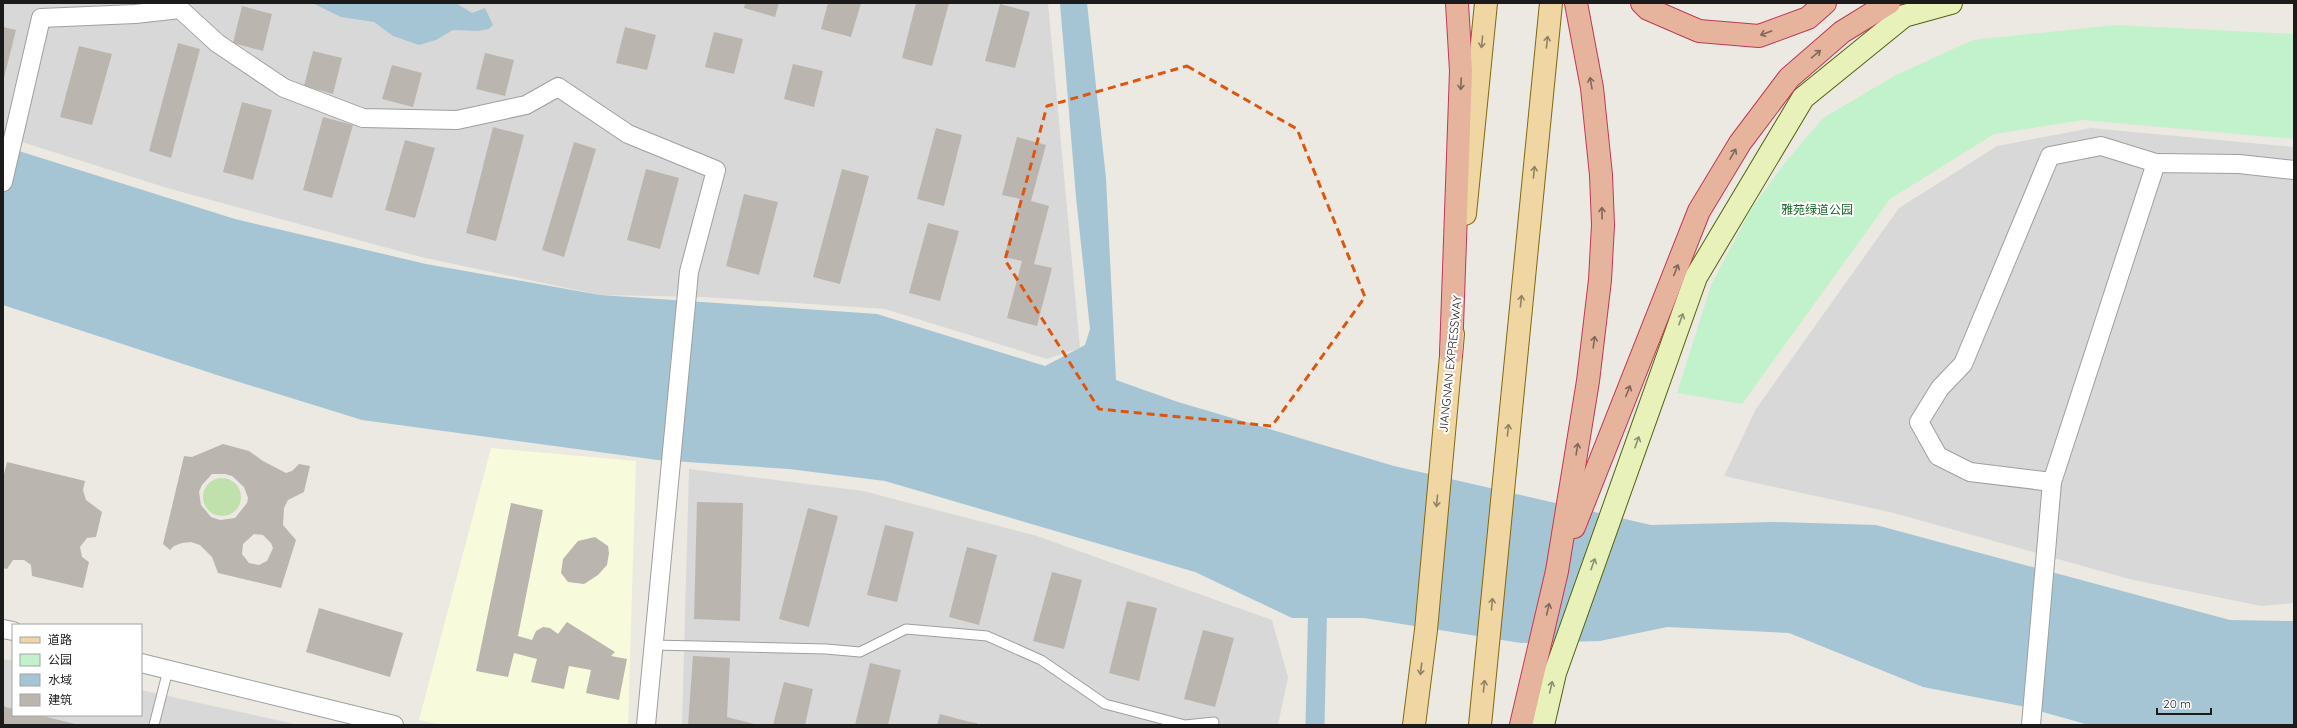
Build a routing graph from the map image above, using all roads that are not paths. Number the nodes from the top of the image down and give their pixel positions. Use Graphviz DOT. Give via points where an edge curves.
graph roads {
  1 [pos="1457,3"];
  2 [pos="1486,3"];
  3 [pos="1551,3"];
  4 [pos="1576,3"];
  5 [pos="1642,3"];
  6 [pos="1825,3"];
  7 [pos="1889,3"];
  8 [pos="1951,3"];
  9 [pos="2156,163"];
  10 [pos="2294,170"];
  11 [pos="3,182"];
  12 [pos="1451,354"];
  13 [pos="2052,482"];
  14 [pos="1579,490"];
  15 [pos="653,645"];
  16 [pos="142,663"];
  17 [pos="168,670"];
  18 [pos="1214,722"];
  19 [pos="154,725"];
  20 [pos="394,725"];
  21 [pos="646,725"];
  22 [pos="1414,725"];
  23 [pos="1480,725"];
  24 [pos="1521,725"];
  25 [pos="1543,725"];
  26 [pos="2031,725"];
  1 -- 12 [label="highway, one-way" via="1461,71"];
  2 -- 12 [label="main road, JIANGNAN EXPRESSWAY, one-way"];
  23 -- 3 [label="main road, one-way"];
  14 -- 4 [label="highway, one-way" via="1603,225 1601,175 1592,88"];
  6 -- 5 [label="highway, one-way" via="1808,18 1759,36 1699,31 1648,9"];
  14 -- 7 [label="highway, one-way" via="1699,211 1740,143 1788,78 1842,32"];
  25 -- 8 [label="main road, one-way" via="1555,673 1696,277 1803,98 1904,16"];
  9 -- 10 [label="street" via="2239,164"];
  9 -- 13 [label="street"];
  9 -- 13 [label="street" via="2101,146 2050,156 1964,364 1940,388 1919,422 1938,456 1970,472"];
  11 -- 15 [label="street" via="41,18 135,14 180,9 218,44 284,88 363,118 457,120 526,106 558,88 628,134 716,170 689,272"];
  12 -- 22 [label="main road, JIANGNAN EXPRESSWAY, one-way" via="1426,630"];
  13 -- 26 [label="street"];
  24 -- 14 [label="highway, one-way"];
  15 -- 18 [label="lane" via="810,648 860,652 906,629 988,636 1041,660 1105,704 1185,725"];
  15 -- 21 [label="street"];
  16 -- 17 [label="street"];
  17 -- 19 [label="lane"];
  17 -- 20 [label="street"];
}
